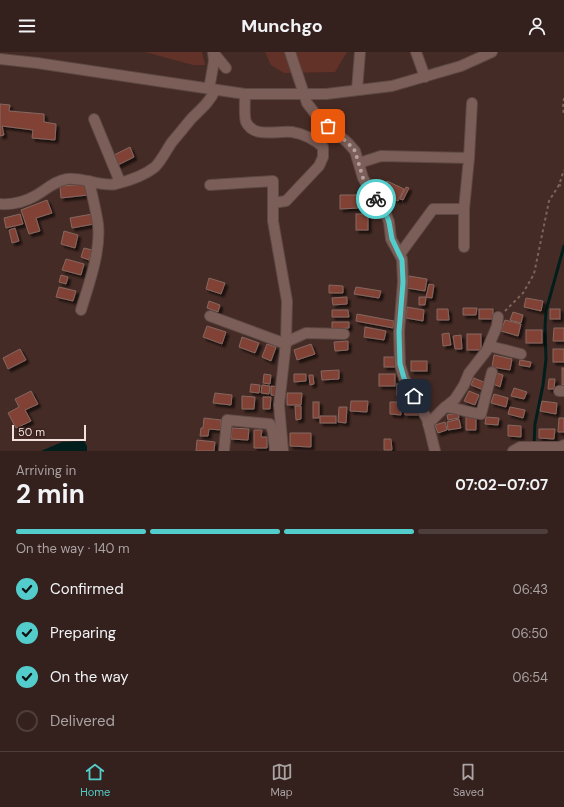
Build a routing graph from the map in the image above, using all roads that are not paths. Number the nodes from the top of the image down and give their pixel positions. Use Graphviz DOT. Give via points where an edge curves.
graph roads {
  1 [pos="213,52"];
  2 [pos="290,52"];
  3 [pos="360,52"];
  4 [pos="416,52"];
  5 [pos="492,52"];
  6 [pos="0,60"];
  7 [pos="226,68"];
  8 [pos="425,77"];
  9 [pos="212,89"];
  10 [pos="356,90"];
  11 [pos="245,94"];
  12 [pos="304,94"];
  13 [pos="472,103"];
  14 [pos="94,119"];
  15 [pos="469,158"];
  16 [pos="359,163"];
  17 [pos="89,181"];
  18 [pos="120,182"];
  19 [pos="210,184"];
  20 [pos="273,203"];
  21 [pos="0,204"];
  22 [pos="464,209"];
  23 [pos="464,247"];
  24 [pos="400,254"];
  25 [pos="81,310"];
  26 [pos="210,316"];
  27 [pos="498,317"];
  28 [pos="344,334"];
  29 [pos="286,343"];
  30 [pos="489,346"];
  31 [pos="521,354"];
  32 [pos="492,372"];
  33 [pos="445,407"];
  34 [pos="428,424"];
  35 [pos="564,445"];
  36 [pos="224,451"];
  37 [pos="275,451"];
  38 [pos="283,451"];
  39 [pos="435,451"];
  40 [pos="513,451"];
  1 -- 7 [label="street"];
  1 -- 9 [label="street"];
  2 -- 12 [label="street"];
  3 -- 10 [label="street"];
  4 -- 8 [label="street"];
  5 -- 8 [label="street" via="461,66"];
  6 -- 9 [label="street" via="44,64"];
  8 -- 10 [label="street" via="392,86"];
  9 -- 11 [label="street"];
  9 -- 18 [label="street" via="211,99 192,118 155,166 139,176"];
  10 -- 12 [label="street"];
  11 -- 12 [label="street"];
  11 -- 20 [label="street" via="246,121 251,128 265,133 292,132 306,135 323,146 320,166 286,201"];
  12 -- 16 [label="street" via="317,116 355,151"];
  13 -- 15 [label="street"];
  14 -- 18 [label="street"];
  15 -- 16 [label="street" via="381,156"];
  15 -- 22 [label="street"];
  16 -- 24 [label="street" via="363,178 384,209 392,239"];
  17 -- 18 [label="street" via="99,185"];
  17 -- 21 [label="street" via="67,179 52,184 22,202"];
  17 -- 25 [label="street" via="98,236"];
  19 -- 20 [label="street" via="272,181"];
  20 -- 29 [label="street" via="273,221 287,301"];
  22 -- 23 [label="street"];
  22 -- 24 [label="street" via="433,209"];
  24 -- 34 [label="street" via="403,282 399,332 400,364 404,378"];
  26 -- 29 [label="street"];
  27 -- 30 [label="street"];
  28 -- 29 [label="street" via="306,333"];
  29 -- 38 [label="street" via="279,405"];
  30 -- 31 [label="street"];
  30 -- 33 [label="street" via="469,373 455,399"];
  32 -- 33 [label="street" via="481,414"];
  33 -- 34 [label="street"];
  34 -- 39 [label="street"];
  35 -- 40 [label="street" via="520,447"];
  36 -- 37 [label="street" via="227,420 270,424"];
}
